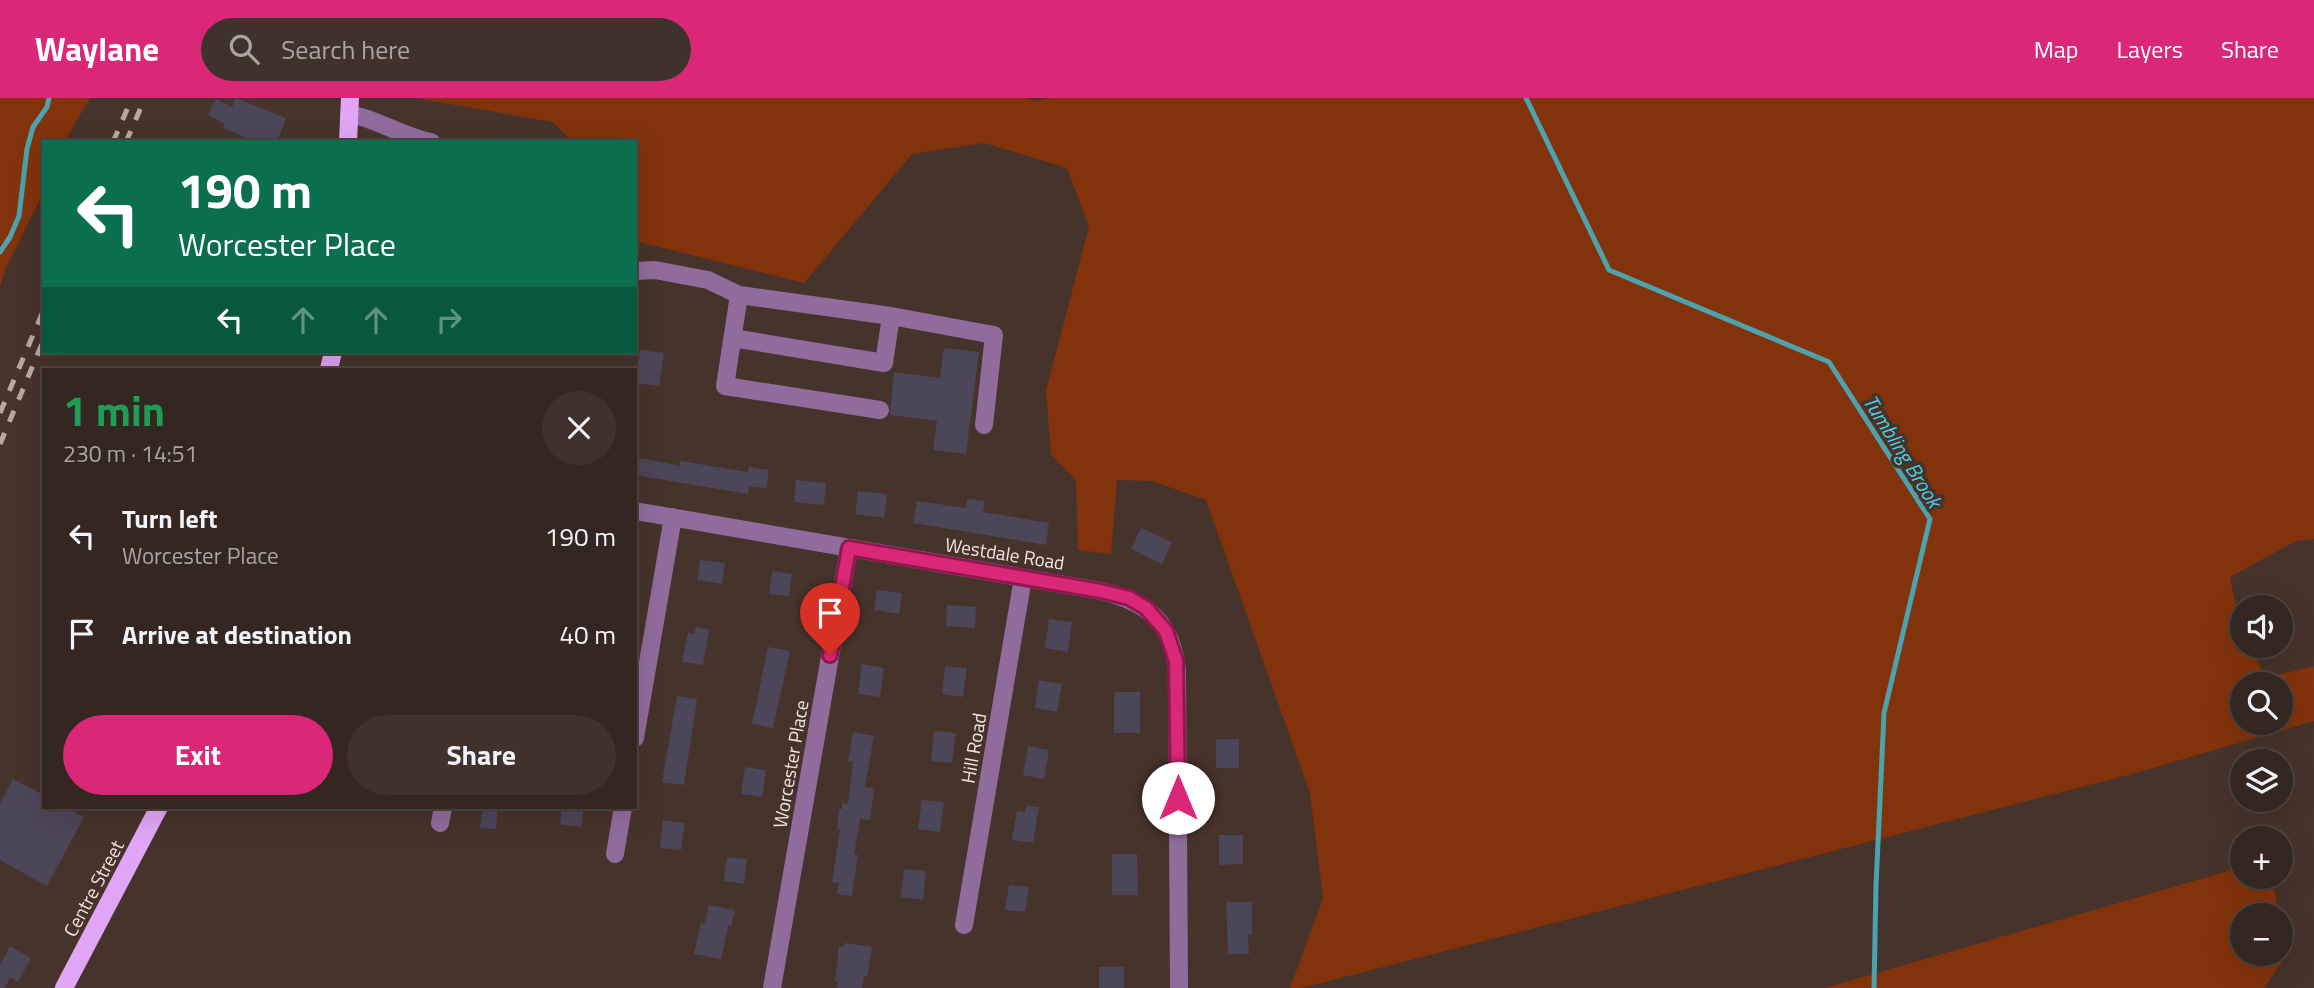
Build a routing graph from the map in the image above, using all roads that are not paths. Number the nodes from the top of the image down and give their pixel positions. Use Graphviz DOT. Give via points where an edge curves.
graph roads {
  1 [pos="349,106"];
  2 [pos="402,138"];
  3 [pos="348,140"];
  4 [pos="637,271"];
  5 [pos="740,295"];
  6 [pos="891,316"];
  7 [pos="733,338"];
  8 [pos="880,410"];
  9 [pos="984,425"];
  10 [pos="637,510"];
  11 [pos="673,517"];
  12 [pos="849,548"];
  13 [pos="1023,578"];
  14 [pos="637,726"];
  15 [pos="158,809"];
  16 [pos="623,809"];
  17 [pos="615,855"];
  18 [pos="964,925"];
  19 [pos="64,988"];
  20 [pos="772,988"];
  21 [pos="1179,988"];
  1 -- 2 [label="street"];
  1 -- 3 [label="main road"];
  4 -- 5 [label="street" via="708,281"];
  5 -- 6 [label="street"];
  5 -- 7 [label="street"];
  6 -- 7 [label="street" via="884,363"];
  6 -- 9 [label="street" via="994,335"];
  7 -- 8 [label="street" via="725,386"];
  10 -- 11 [label="street, Westdale Road"];
  11 -- 12 [label="street, Westdale Road"];
  11 -- 14 [label="street"];
  12 -- 13 [label="street, Westdale Road"];
  12 -- 20 [label="street, Worcester Place"];
  13 -- 18 [label="street, Hill Road"];
  13 -- 21 [label="street, Westdale Road" via="1129,598 1153,614 1171,641 1177,680"];
  15 -- 19 [label="main road, Centre Street"];
  16 -- 17 [label="street"];
}
